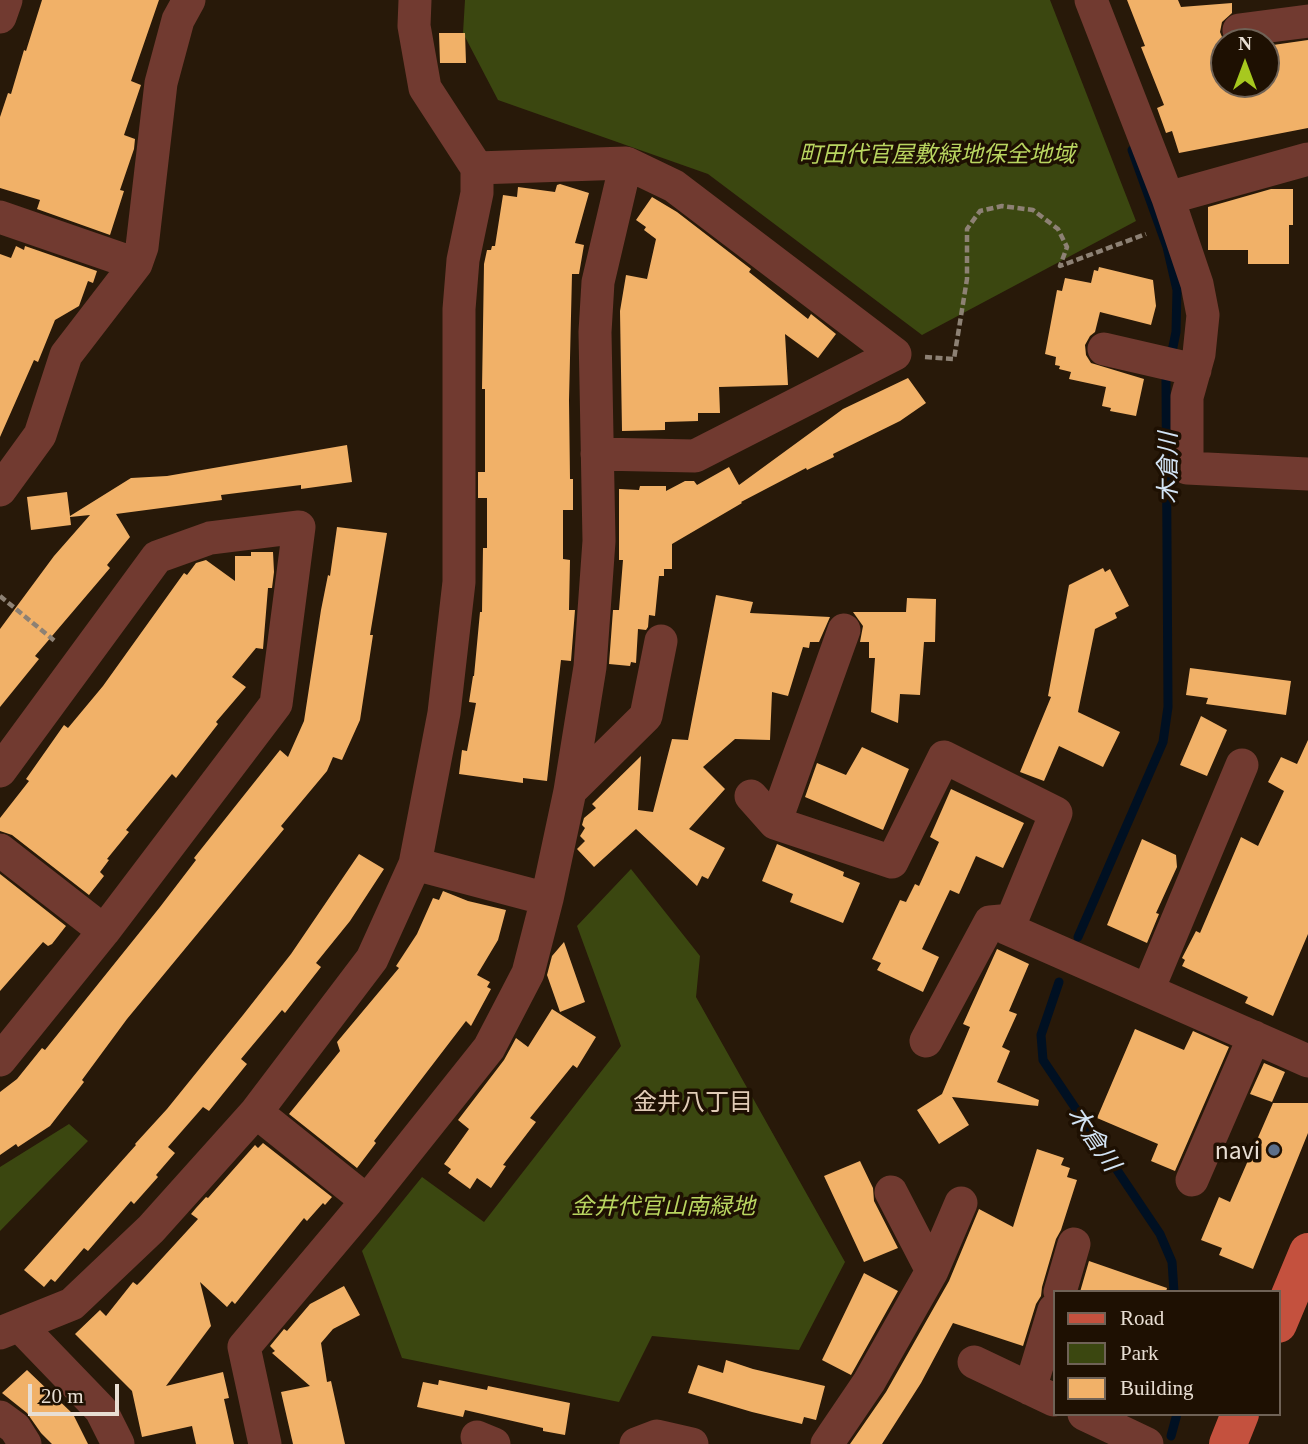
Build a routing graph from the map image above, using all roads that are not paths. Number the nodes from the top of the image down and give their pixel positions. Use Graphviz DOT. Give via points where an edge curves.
graph roads {
  1 [pos="6,0"];
  2 [pos="189,0"];
  3 [pos="415,0"];
  4 [pos="1091,0"];
  5 [pos="1298,15"];
  6 [pos="0,17"];
  7 [pos="1248,28"];
  8 [pos="1308,159"];
  9 [pos="626,163"];
  10 [pos="477,168"];
  11 [pos="1168,198"];
  12 [pos="0,217"];
  13 [pos="136,264"];
  14 [pos="1104,349"];
  15 [pos="1176,366"];
  16 [pos="597,454"];
  17 [pos="1308,474"];
  18 [pos="0,490"];
  19 [pos="844,630"];
  20 [pos="662,641"];
  21 [pos="1242,765"];
  22 [pos="0,771"];
  23 [pos="569,791"];
  24 [pos="751,796"];
  25 [pos="775,823"];
  26 [pos="0,850"];
  27 [pos="415,864"];
  28 [pos="548,898"];
  29 [pos="1012,920"];
  30 [pos="104,931"];
  31 [pos="1148,990"];
  32 [pos="1254,1038"];
  33 [pos="926,1041"];
  34 [pos="0,1060"];
  35 [pos="1308,1060"];
  36 [pos="256,1112"];
  37 [pos="1192,1180"];
  38 [pos="891,1192"];
  39 [pos="367,1201"];
  40 [pos="961,1203"];
  41 [pos="1074,1244"];
  42 [pos="1308,1252"];
  43 [pos="932,1271"];
  44 [pos="1061,1290"];
  45 [pos="1280,1319"];
  46 [pos="1052,1324"];
  47 [pos="10,1329"];
  48 [pos="974,1362"];
  49 [pos="1042,1394"];
  50 [pos="1088,1416"];
  51 [pos="1239,1416"];
  52 [pos="0,1417"];
  53 [pos="25,1444"];
  54 [pos="118,1444"];
  55 [pos="265,1444"];
  56 [pos="636,1444"];
  57 [pos="692,1444"];
  58 [pos="827,1444"];
  59 [pos="1147,1444"];
  60 [pos="1228,1444"];
  1 -- 6 [label="street"];
  2 -- 13 [label="street" via="178,20 161,83 142,247"];
  3 -- 10 [label="street" via="414,26 425,88"];
  4 -- 11 [label="street"];
  5 -- 7 [label="street"];
  8 -- 11 [label="street"];
  9 -- 10 [label="street"];
  9 -- 16 [label="street" via="598,282"];
  9 -- 16 [label="street" via="674,186 895,354 695,456"];
  10 -- 27 [label="street" via="459,309 459,582 444,713"];
  11 -- 15 [label="street" via="1203,315 1199,354"];
  12 -- 13 [label="street"];
  13 -- 18 [label="street" via="65,355 40,435"];
  14 -- 15 [label="street"];
  15 -- 17 [label="street" via="1188,397 1187,468"];
  16 -- 23 [label="street" via="599,541 590,667"];
  19 -- 25 [label="street" via="846,661"];
  20 -- 23 [label="street" via="646,716"];
  21 -- 31 [label="street"];
  22 -- 30 [label="street" via="158,558 210,538 299,527 276,704"];
  23 -- 28 [label="street"];
  24 -- 25 [label="street"];
  25 -- 29 [label="street" via="892,862 944,757 1056,813"];
  26 -- 30 [label="street"];
  27 -- 28 [label="street"];
  27 -- 36 [label="street" via="372,959"];
  28 -- 39 [label="street" via="528,973 489,1048"];
  29 -- 31 [label="street" via="1008,929"];
  29 -- 33 [label="street" via="990,922"];
  30 -- 34 [label="street"];
  31 -- 32 [label="street"];
  32 -- 35 [label="street"];
  32 -- 37 [label="street"];
  36 -- 39 [label="street"];
  36 -- 47 [label="street" via="151,1229 72,1304"];
  38 -- 43 [label="street"];
  39 -- 55 [label="street" via="243,1347"];
  40 -- 43 [label="street"];
  41 -- 44 [label="street"];
  42 -- 45 [label="main road"];
  43 -- 58 [label="street" via="869,1382"];
  46 -- 49 [label="street"];
  47 -- 54 [label="street" via="101,1410"];
  48 -- 49 [label="street"];
  50 -- 59 [label="street"];
  51 -- 60 [label="main road"];
  52 -- 53 [label="street" via="15,1428"];
  56 -- 57 [label="street" via="657,1436"];
}
